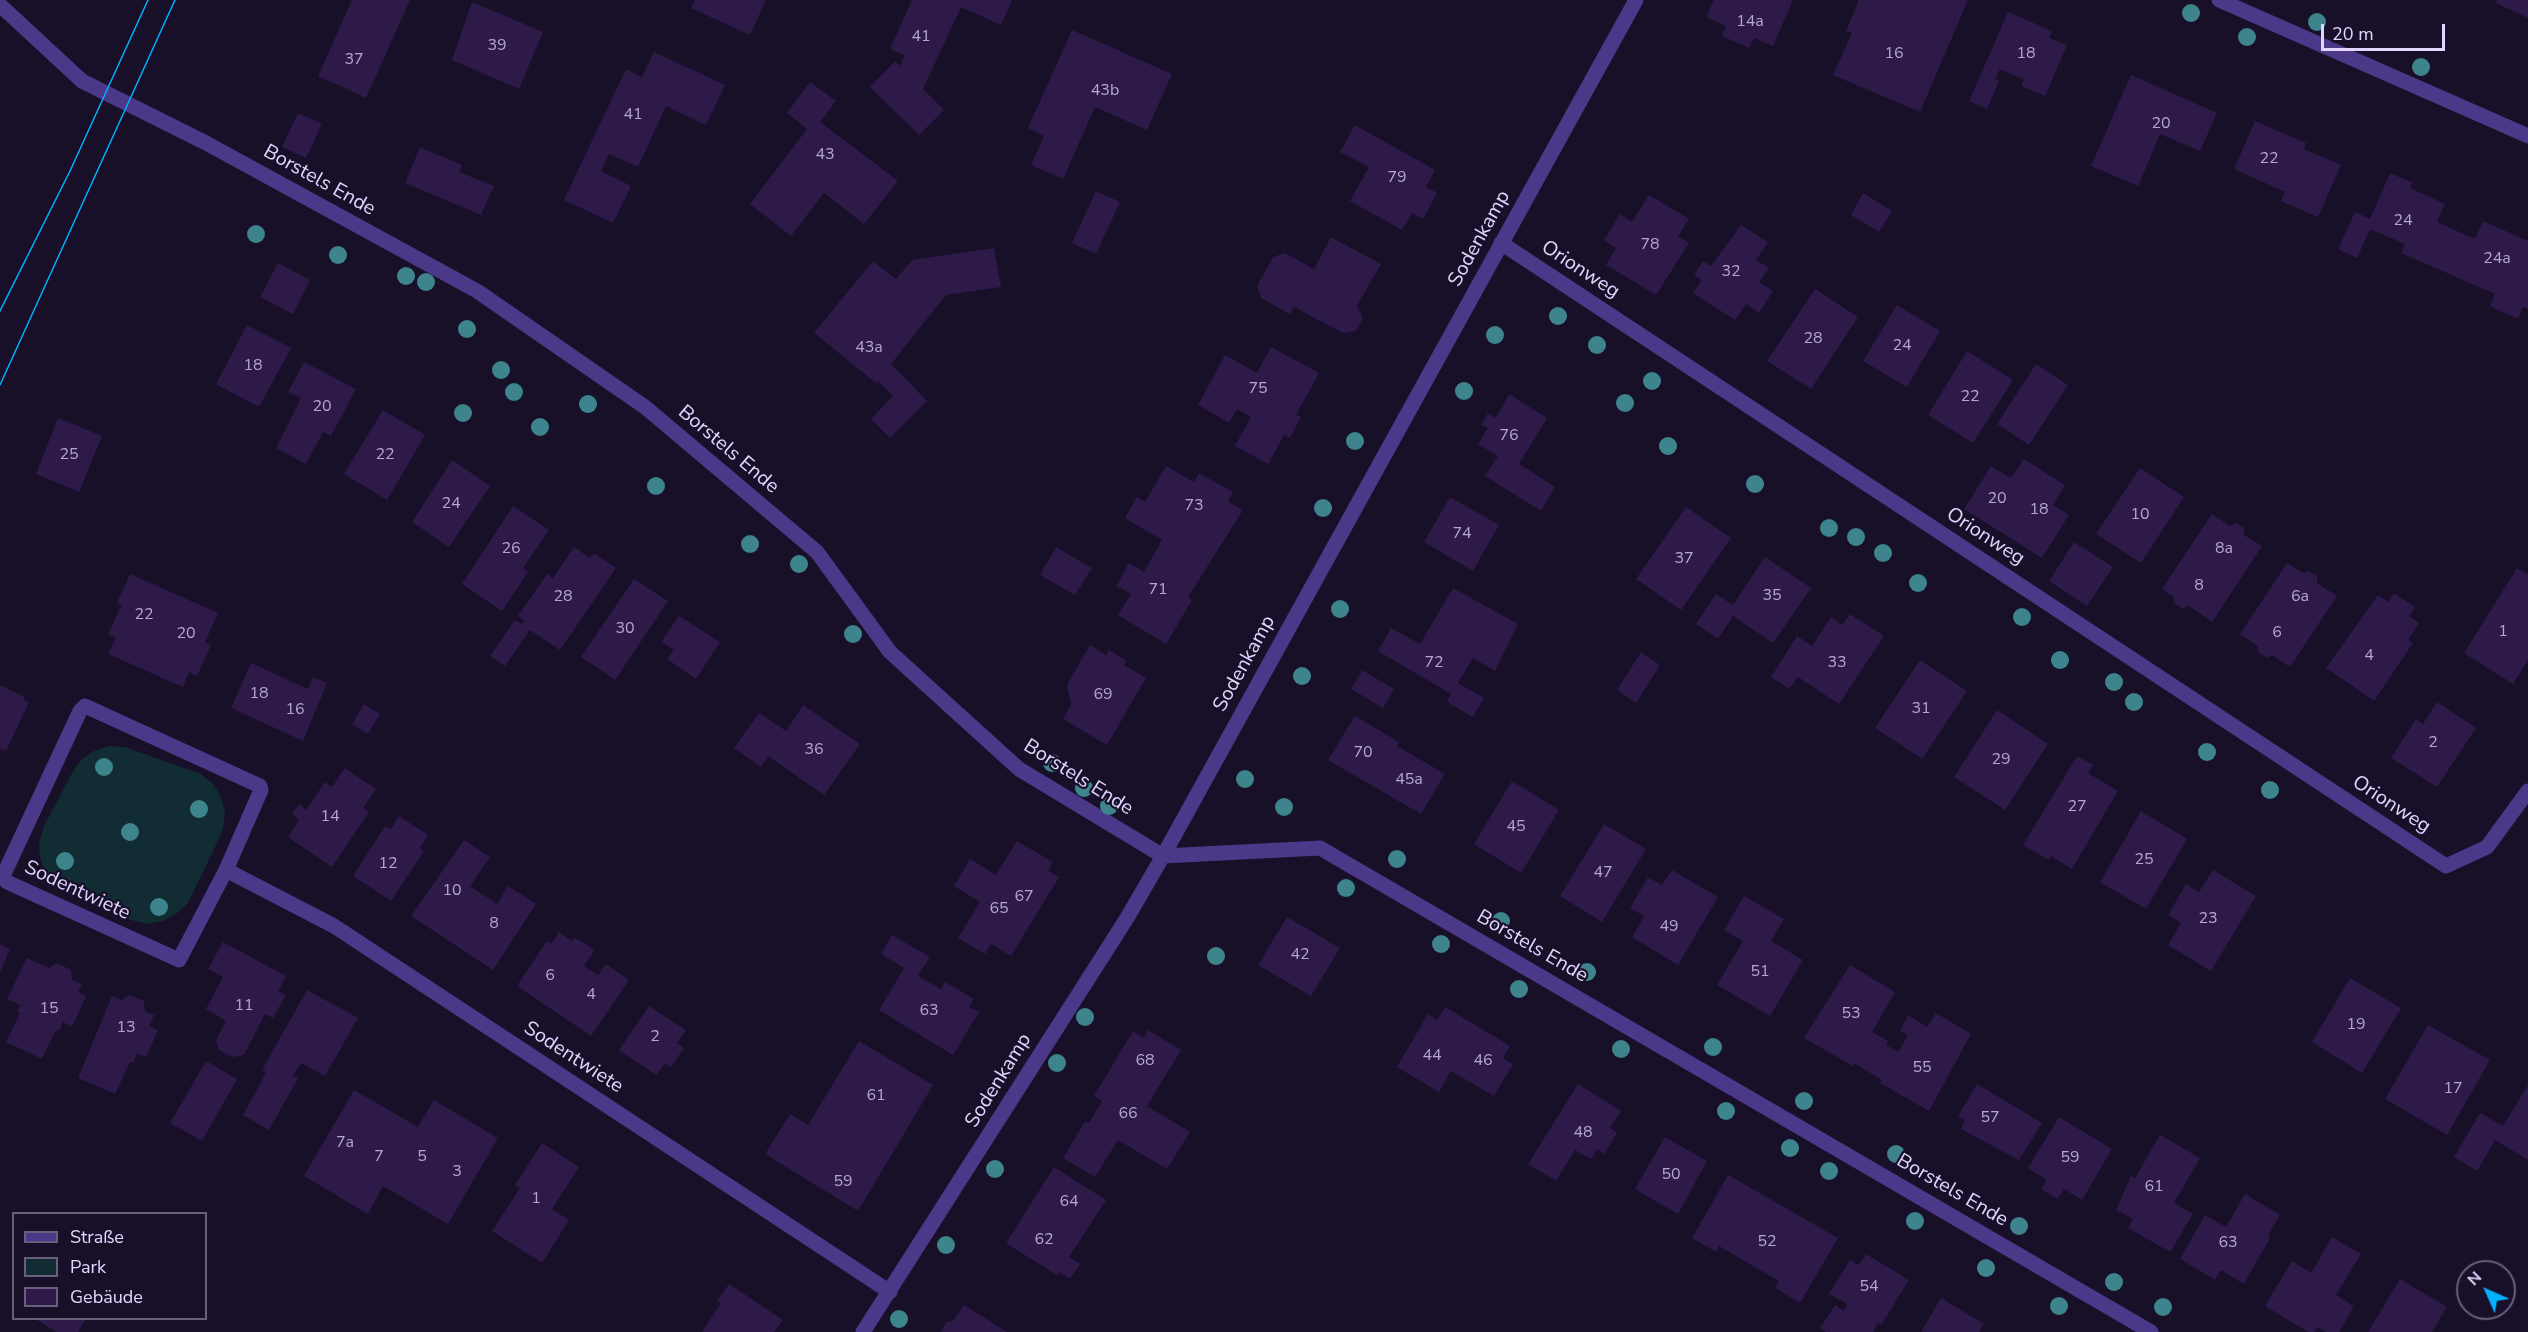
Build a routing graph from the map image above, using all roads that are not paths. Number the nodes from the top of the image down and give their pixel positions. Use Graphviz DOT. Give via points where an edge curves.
graph roads {
  1 [pos="1636,0"];
  2 [pos="2219,0"];
  3 [pos="0,5"];
  4 [pos="2528,136"];
  5 [pos="1501,243"];
  6 [pos="2528,791"];
  7 [pos="1163,856"];
  8 [pos="226,870"];
  9 [pos="890,1292"];
  10 [pos="863,1332"];
  11 [pos="2151,1332"];
  1 -- 5 [label="street, Sodenkamp"];
  2 -- 4 [label="street"];
  3 -- 7 [label="street, Borstels Ende" via="82,81 206,143 477,291 645,407 817,552 890,652 1019,769"];
  5 -- 6 [label="street, Orionweg" via="2446,866 2487,847"];
  5 -- 7 [label="street, Sodenkamp"];
  7 -- 9 [label="street, Sodenkamp"];
  7 -- 11 [label="street, Borstels Ende" via="1320,848"];
  8 -- 8 [label="street, Sodentwiete" via="260,786 85,706 3,876 7,882 179,960"];
  8 -- 9 [label="street, Sodentwiete" via="334,926"];
  9 -- 10 [label="street, Sodenkamp"];
}
